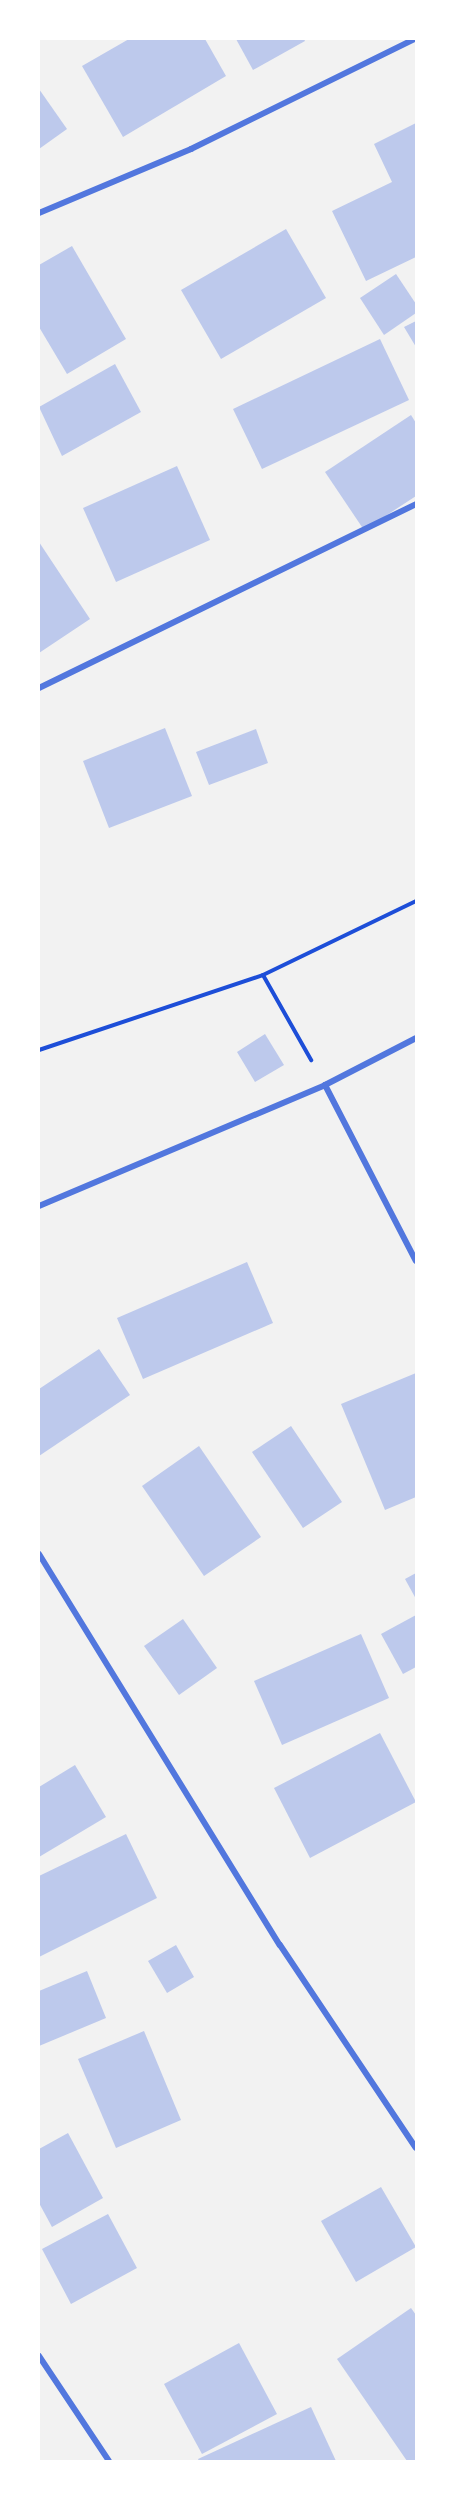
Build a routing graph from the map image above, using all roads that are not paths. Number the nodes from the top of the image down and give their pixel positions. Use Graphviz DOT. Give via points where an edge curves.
graph roads {
  1 [pos="415,39"];
  2 [pos="39,213"];
  3 [pos="416,504"];
  4 [pos="39,688"];
  5 [pos="416,1038"];
  6 [pos="325,1085"];
  7 [pos="39,1206"];
  8 [pos="416,1261"];
  9 [pos="39,1554"];
  10 [pos="416,2148"];
  11 [pos="39,2356"];
  12 [pos="110,2461"];
  1 -- 2 [label="street" via="191,149"];
  3 -- 4 [label="street"];
  5 -- 6 [label="street"];
  6 -- 7 [label="street"];
  6 -- 8 [label="street"];
  9 -- 10 [label="street" via="280,1945"];
  11 -- 12 [label="street"];
}
